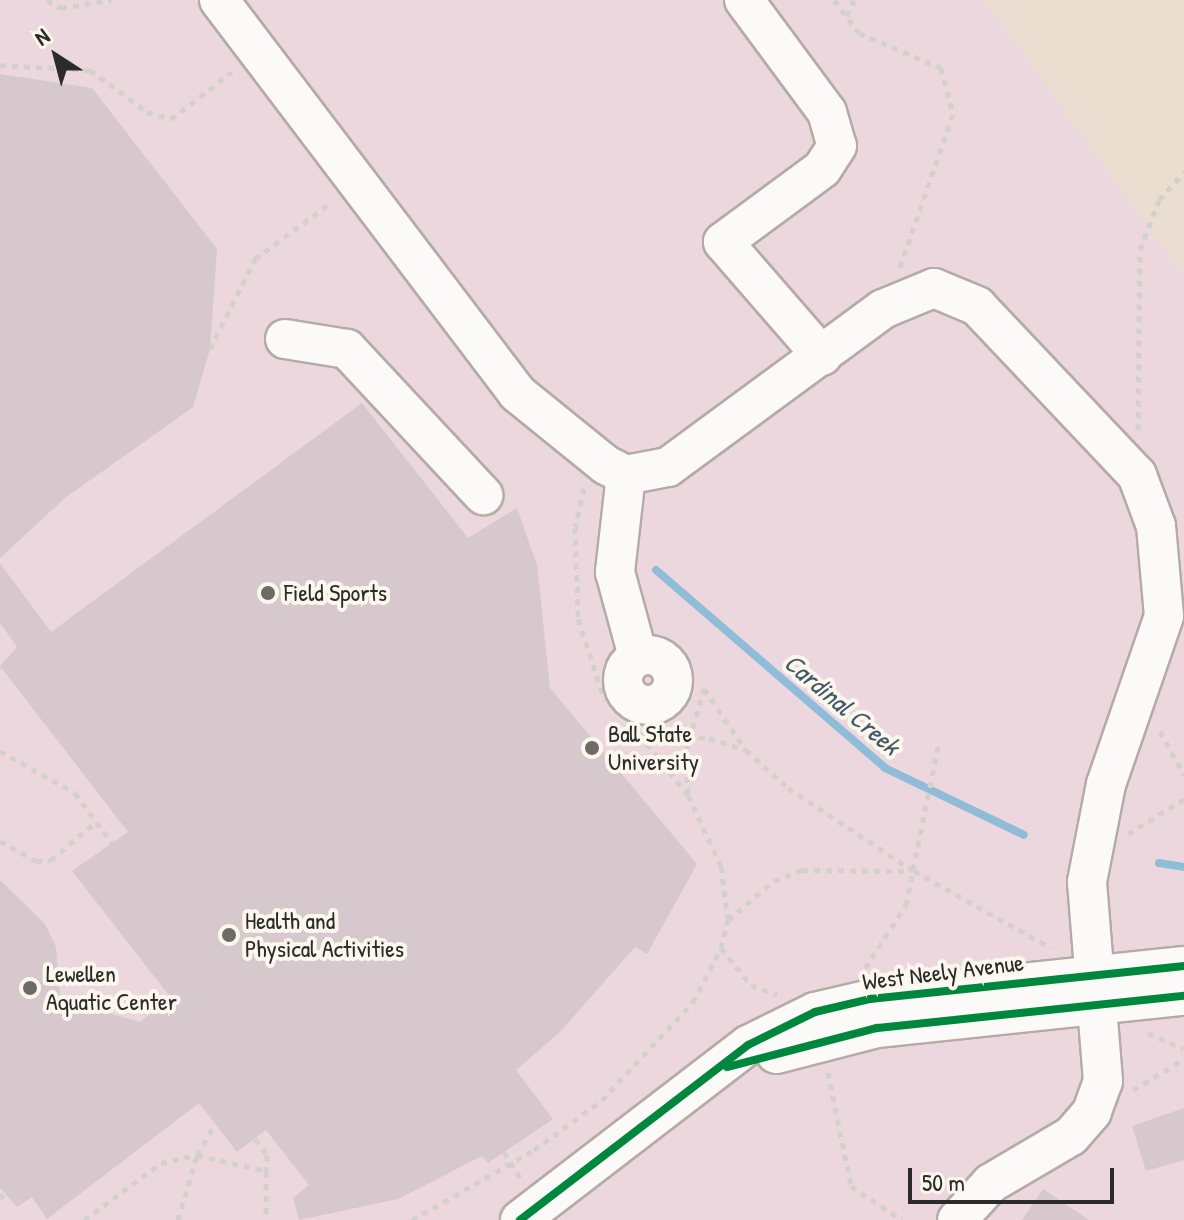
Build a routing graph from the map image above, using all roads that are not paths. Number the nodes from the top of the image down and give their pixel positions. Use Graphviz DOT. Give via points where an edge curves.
graph roads {
  1 [pos="219,0"];
  2 [pos="744,0"];
  3 [pos="285,339"];
  4 [pos="822,356"];
  5 [pos="626,475"];
  6 [pos="483,495"];
  7 [pos="638,656"];
  8 [pos="1184,966"];
  9 [pos="1096,990"];
  10 [pos="1184,996"];
  11 [pos="524,1204"];
  12 [pos="957,1220"];
  1 -- 5 [label="street" via="517,393"];
  2 -- 4 [label="street" via="827,112 837,146 822,169 723,242"];
  3 -- 6 [label="street" via="347,349"];
  4 -- 5 [label="street" via="668,467"];
  4 -- 9 [label="street" via="903,298 947,290 977,306 1082,411 1151,503 1163,563 1163,632 1094,831 1087,882"];
  5 -- 7 [label="street" via="615,572"];
  8 -- 9 [label="street, West Neely Avenue"];
  9 -- 10 [label="street, West Neely Avenue"];
  9 -- 11 [label="street, West Neely Avenue" via="815,1012 764,1035"];
  9 -- 12 [label="street" via="1103,1081 1092,1112 1071,1136 991,1183"];
}
